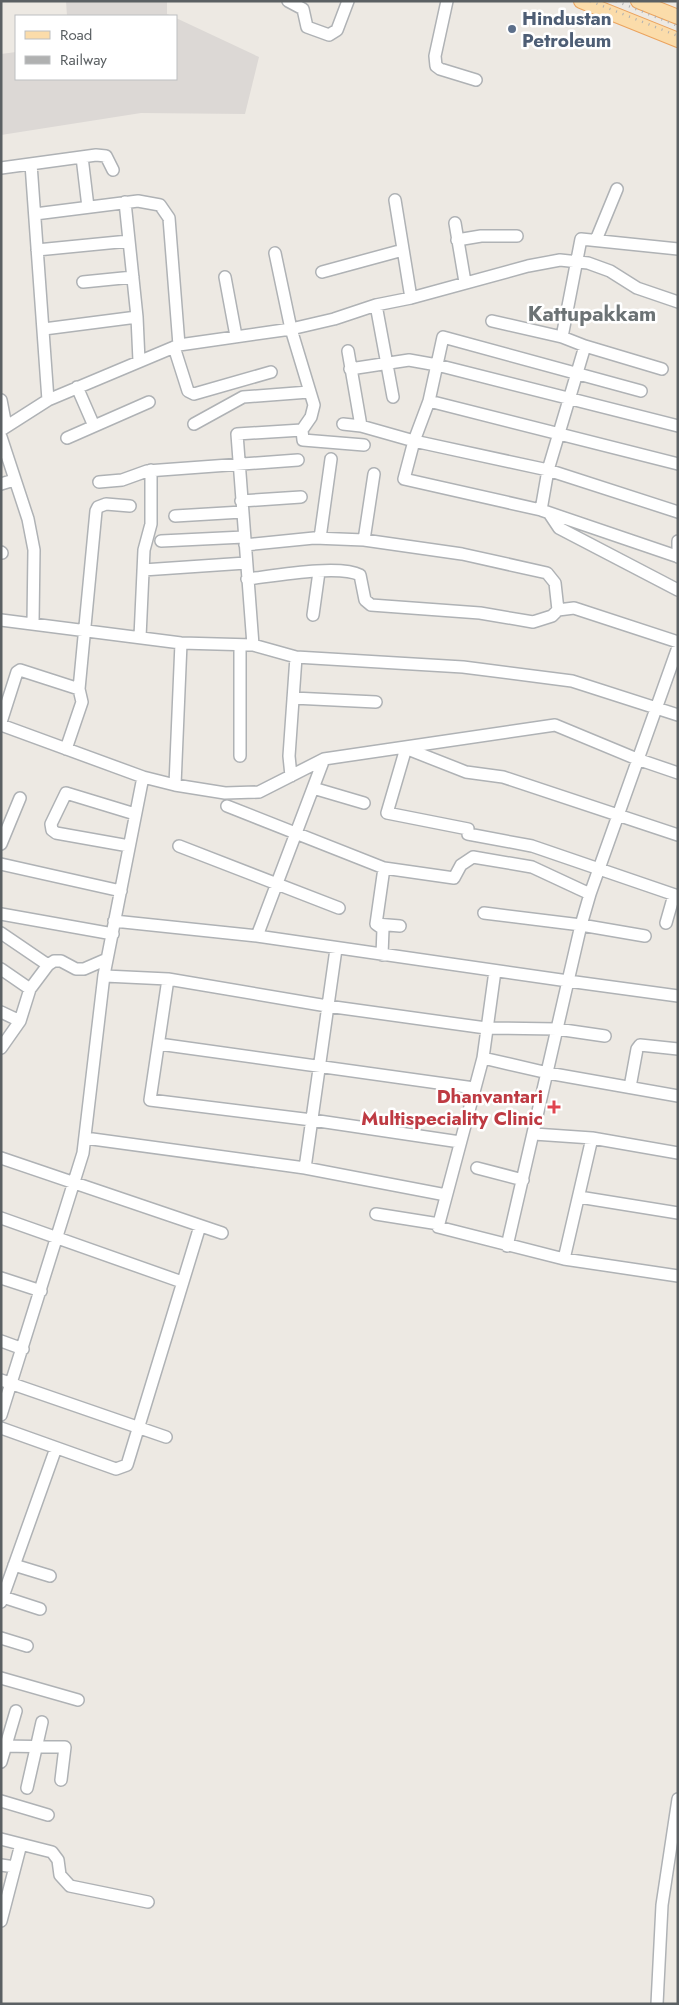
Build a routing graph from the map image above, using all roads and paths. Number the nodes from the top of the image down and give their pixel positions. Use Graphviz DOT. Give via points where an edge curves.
graph roads {
  1 [pos="288,1"];
  2 [pos="348,1"];
  3 [pos="447,1"];
  4 [pos="581,1"];
  5 [pos="638,1"];
  6 [pos="301,4"];
  7 [pos="678,17"];
  8 [pos="678,40"];
  9 [pos="476,80"];
  10 [pos="82,156"];
  11 [pos="30,164"];
  12 [pos="1,168"];
  13 [pos="113,170"];
  14 [pos="617,189"];
  15 [pos="395,200"];
  16 [pos="125,202"];
  17 [pos="88,207"];
  18 [pos="35,214"];
  19 [pos="455,223"];
  20 [pos="518,236"];
  21 [pos="457,240"];
  22 [pos="596,240"];
  23 [pos="130,241"];
  24 [pos="678,249"];
  25 [pos="37,250"];
  26 [pos="403,250"];
  27 [pos="275,253"];
  28 [pos="577,261"];
  29 [pos="322,272"];
  30 [pos="133,277"];
  31 [pos="225,277"];
  32 [pos="83,282"];
  33 [pos="464,282"];
  34 [pos="411,298"];
  35 [pos="678,302"];
  36 [pos="376,304"];
  37 [pos="137,317"];
  38 [pos="492,321"];
  39 [pos="44,329"];
  40 [pos="291,329"];
  41 [pos="236,336"];
  42 [pos="562,337"];
  43 [pos="177,346"];
  44 [pos="585,346"];
  45 [pos="348,351"];
  46 [pos="139,361"];
  47 [pos="388,363"];
  48 [pos="437,364"];
  49 [pos="662,369"];
  50 [pos="350,370"];
  51 [pos="271,372"];
  52 [pos="576,372"];
  53 [pos="77,387"];
  54 [pos="641,391"];
  55 [pos="309,392"];
  56 [pos="393,397"];
  57 [pos="1,400"];
  58 [pos="48,400"];
  59 [pos="569,400"];
  60 [pos="429,401"];
  61 [pos="149,402"];
  62 [pos="194,424"];
  63 [pos="343,424"];
  64 [pos="94,426"];
  65 [pos="361,426"];
  66 [pos="678,426"];
  67 [pos="302,430"];
  68 [pos="3,431"];
  69 [pos="559,436"];
  70 [pos="67,438"];
  71 [pos="414,441"];
  72 [pos="364,445"];
  73 [pos="331,459"];
  74 [pos="298,460"];
  75 [pos="239,464"];
  76 [pos="678,464"];
  77 [pos="151,470"];
  78 [pos="548,470"];
  79 [pos="374,474"];
  80 [pos="14,480"];
  81 [pos="100,482"];
  82 [pos="1,484"];
  83 [pos="300,497"];
  84 [pos="130,506"];
  85 [pos="242,506"];
  86 [pos="545,512"];
  87 [pos="678,512"];
  88 [pos="175,516"];
  89 [pos="320,538"];
  90 [pos="364,540"];
  91 [pos="161,541"];
  92 [pos="244,541"];
  93 [pos="678,541"];
  94 [pos="677,557"];
  95 [pos="246,563"];
  96 [pos="143,570"];
  97 [pos="319,572"];
  98 [pos="247,579"];
  99 [pos="678,590"];
  100 [pos="558,610"];
  101 [pos="313,615"];
  102 [pos="2,621"];
  103 [pos="33,623"];
  104 [pos="85,630"];
  105 [pos="140,637"];
  106 [pos="678,642"];
  107 [pos="181,643"];
  108 [pos="240,645"];
  109 [pos="253,645"];
  110 [pos="678,647"];
  111 [pos="296,657"];
  112 [pos="78,689"];
  113 [pos="293,698"];
  114 [pos="376,702"];
  115 [pos="657,707"];
  116 [pos="678,714"];
  117 [pos="1,723"];
  118 [pos="66,748"];
  119 [pos="405,748"];
  120 [pos="240,756"];
  121 [pos="324,759"];
  122 [pos="636,759"];
  123 [pos="678,773"];
  124 [pos="291,776"];
  125 [pos="143,777"];
  126 [pos="175,785"];
  127 [pos="313,788"];
  128 [pos="20,798"];
  129 [pos="364,803"];
  130 [pos="228,806"];
  131 [pos="136,814"];
  132 [pos="617,816"];
  133 [pos="297,834"];
  134 [pos="678,835"];
  135 [pos="1,844"];
  136 [pos="129,846"];
  137 [pos="179,846"];
  138 [pos="1,864"];
  139 [pos="384,868"];
  140 [pos="599,869"];
  141 [pos="276,884"];
  142 [pos="120,891"];
  143 [pos="590,894"];
  144 [pos="676,896"];
  145 [pos="339,908"];
  146 [pos="484,913"];
  147 [pos="1,914"];
  148 [pos="114,921"];
  149 [pos="666,923"];
  150 [pos="376,924"];
  151 [pos="581,925"];
  152 [pos="400,926"];
  153 [pos="1,933"];
  154 [pos="113,934"];
  155 [pos="257,936"];
  156 [pos="646,936"];
  157 [pos="336,949"];
  158 [pos="382,954"];
  159 [pos="107,959"];
  160 [pos="48,965"];
  161 [pos="1,970"];
  162 [pos="496,971"];
  163 [pos="105,976"];
  164 [pos="168,979"];
  165 [pos="568,981"];
  166 [pos="30,989"];
  167 [pos="678,996"];
  168 [pos="328,1006"];
  169 [pos="1,1012"];
  170 [pos="20,1021"];
  171 [pos="486,1028"];
  172 [pos="557,1028"];
  173 [pos="605,1036"];
  174 [pos="159,1044"];
  175 [pos="1,1048"];
  176 [pos="678,1049"];
  177 [pos="483,1058"];
  178 [pos="320,1066"];
  179 [pos="548,1073"];
  180 [pos="630,1087"];
  181 [pos="474,1088"];
  182 [pos="678,1096"];
  183 [pos="312,1120"];
  184 [pos="534,1134"];
  185 [pos="85,1138"];
  186 [pos="592,1138"];
  187 [pos="460,1142"];
  188 [pos="678,1154"];
  189 [pos="1,1158"];
  190 [pos="305,1168"];
  191 [pos="477,1168"];
  192 [pos="523,1180"];
  193 [pos="74,1184"];
  194 [pos="446,1195"];
  195 [pos="579,1197"];
  196 [pos="376,1214"];
  197 [pos="678,1214"];
  198 [pos="1,1218"];
  199 [pos="439,1224"];
  200 [pos="200,1226"];
  201 [pos="222,1233"];
  202 [pos="57,1238"];
  203 [pos="507,1246"];
  204 [pos="564,1259"];
  205 [pos="678,1276"];
  206 [pos="1,1278"];
  207 [pos="182,1282"];
  208 [pos="40,1291"];
  209 [pos="1,1341"];
  210 [pos="23,1349"];
  211 [pos="6,1382"];
  212 [pos="1,1415"];
  213 [pos="139,1427"];
  214 [pos="1,1428"];
  215 [pos="166,1437"];
  216 [pos="56,1448"];
  217 [pos="14,1565"];
  218 [pos="50,1576"];
  219 [pos="2,1599"];
  220 [pos="40,1609"];
  221 [pos="1,1638"];
  222 [pos="27,1646"];
  223 [pos="1,1678"];
  224 [pos="78,1700"];
  225 [pos="16,1711"];
  226 [pos="42,1722"];
  227 [pos="3,1746"];
  228 [pos="36,1747"];
  229 [pos="1,1762"];
  230 [pos="61,1780"];
  231 [pos="27,1788"];
  232 [pos="678,1800"];
  233 [pos="1,1801"];
  234 [pos="48,1814"];
  235 [pos="1,1839"];
  236 [pos="21,1844"];
  237 [pos="1,1865"];
  238 [pos="15,1867"];
  239 [pos="148,1902"];
  240 [pos="1,1921"];
  241 [pos="657,2004"];
  1 -- 6 [label="street"];
  2 -- 6 [label="street" via="337,30 329,35 307,27"];
  3 -- 9 [label="street" via="434,56 436,66"];
  4 -- 8 [label="main road"];
  5 -- 7 [label="main road"];
  10 -- 11 [label="street"];
  10 -- 13 [label="street" via="106,156"];
  10 -- 17 [label="street"];
  11 -- 12 [label="street"];
  11 -- 18 [label="street"];
  14 -- 22 [label="street"];
  15 -- 26 [label="street"];
  16 -- 17 [label="street"];
  16 -- 23 [label="street"];
  16 -- 43 [label="street" via="160,205 169,218"];
  17 -- 18 [label="street"];
  18 -- 25 [label="street"];
  19 -- 21 [label="street"];
  20 -- 21 [label="street"];
  21 -- 33 [label="street"];
  22 -- 24 [label="street"];
  22 -- 28 [label="street" via="581,238"];
  23 -- 25 [label="street"];
  23 -- 30 [label="street"];
  25 -- 39 [label="street"];
  26 -- 29 [label="street"];
  26 -- 34 [label="street"];
  27 -- 40 [label="street"];
  28 -- 33 [label="street" via="560,260"];
  28 -- 35 [label="street" via="610,271 637,288"];
  28 -- 42 [label="street"];
  30 -- 32 [label="street"];
  30 -- 37 [label="street"];
  31 -- 41 [label="street"];
  33 -- 34 [label="street"];
  34 -- 36 [label="street"];
  36 -- 40 [label="street" via="334,319"];
  36 -- 47 [label="street"];
  37 -- 39 [label="street"];
  37 -- 46 [label="street"];
  38 -- 42 [label="street"];
  39 -- 58 [label="street"];
  40 -- 41 [label="street"];
  40 -- 55 [label="street"];
  41 -- 43 [label="street"];
  42 -- 44 [label="street"];
  43 -- 46 [label="street"];
  43 -- 51 [label="street" via="188,391 194,394"];
  44 -- 49 [label="street"];
  44 -- 52 [label="street"];
  45 -- 50 [label="street"];
  46 -- 53 [label="street"];
  47 -- 48 [label="street" via="410,360"];
  47 -- 50 [label="street"];
  47 -- 56 [label="street"];
  48 -- 52 [label="street" via="443,337"];
  48 -- 59 [label="street"];
  48 -- 60 [label="street"];
  50 -- 65 [label="street"];
  52 -- 54 [label="street"];
  52 -- 59 [label="street"];
  53 -- 58 [label="street"];
  53 -- 64 [label="street"];
  55 -- 62 [label="street" via="243,397"];
  55 -- 67 [label="street" via="313,412"];
  57 -- 68 [label="street"];
  58 -- 68 [label="street"];
  59 -- 66 [label="street"];
  59 -- 69 [label="street"];
  60 -- 69 [label="street"];
  60 -- 71 [label="street"];
  61 -- 64 [label="street"];
  63 -- 65 [label="street"];
  64 -- 70 [label="street"];
  65 -- 71 [label="street"];
  67 -- 72 [label="street" via="303,440"];
  67 -- 75 [label="street" via="237,434"];
  68 -- 80 [label="street"];
  69 -- 76 [label="street"];
  69 -- 78 [label="street"];
  71 -- 78 [label="street"];
  71 -- 86 [label="street" via="404,479"];
  73 -- 89 [label="street"];
  74 -- 75 [label="street"];
  75 -- 77 [label="street"];
  75 -- 85 [label="street"];
  77 -- 81 [label="street" via="122,480"];
  77 -- 96 [label="street" via="151,524"];
  78 -- 86 [label="street"];
  78 -- 87 [label="street"];
  79 -- 90 [label="street"];
  80 -- 82 [label="street"];
  80 -- 103 [label="street" via="28,519 34,550"];
  83 -- 85 [label="street"];
  84 -- 104 [label="street" via="106,504 96,511"];
  85 -- 88 [label="street"];
  85 -- 92 [label="street"];
  86 -- 94 [label="street"];
  86 -- 99 [label="street" via="559,528"];
  89 -- 90 [label="street"];
  89 -- 92 [label="street"];
  90 -- 100 [label="street" via="462,554 547,573 555,583"];
  91 -- 92 [label="street"];
  92 -- 95 [label="street"];
  93 -- 94 [label="street"];
  95 -- 96 [label="street"];
  95 -- 98 [label="street"];
  96 -- 105 [label="street"];
  97 -- 98 [label="street"];
  97 -- 100 [label="street" via="349,571 360,575 365,600 371,605 480,613 533,622 552,616"];
  97 -- 101 [label="street"];
  98 -- 109 [label="street"];
  100 -- 106 [label="street" via="574,608"];
  102 -- 103 [label="street"];
  103 -- 104 [label="street"];
  104 -- 105 [label="street"];
  104 -- 112 [label="street"];
  105 -- 107 [label="street"];
  107 -- 108 [label="street"];
  107 -- 126 [label="street"];
  108 -- 109 [label="street"];
  108 -- 120 [label="street"];
  109 -- 111 [label="street"];
  110 -- 115 [label="street"];
  111 -- 113 [label="street"];
  111 -- 115 [label="street" via="463,667 572,681"];
  112 -- 117 [label="street" via="20,670"];
  112 -- 118 [label="street" via="82,702"];
  113 -- 114 [label="street"];
  113 -- 124 [label="street" via="289,756"];
  115 -- 116 [label="street"];
  115 -- 122 [label="street"];
  117 -- 118 [label="street"];
  118 -- 125 [label="street"];
  119 -- 121 [label="street"];
  119 -- 122 [label="street" via="555,725"];
  119 -- 132 [label="street" via="466,772 503,777"];
  119 -- 140 [label="street" via="387,813 468,829 468,834 532,846"];
  121 -- 124 [label="street"];
  121 -- 127 [label="street"];
  122 -- 123 [label="street"];
  122 -- 132 [label="street"];
  124 -- 126 [label="street" via="259,792 225,793"];
  125 -- 126 [label="street"];
  125 -- 131 [label="street"];
  127 -- 129 [label="street"];
  127 -- 133 [label="street"];
  128 -- 135 [label="street"];
  130 -- 133 [label="street"];
  131 -- 136 [label="street"];
  131 -- 136 [label="street" via="66,793 51,824 56,833"];
  132 -- 134 [label="street"];
  132 -- 140 [label="street"];
  133 -- 139 [label="street"];
  133 -- 141 [label="street"];
  136 -- 142 [label="street"];
  137 -- 141 [label="street"];
  138 -- 142 [label="street"];
  139 -- 143 [label="street" via="454,878 461,865 473,857 532,867"];
  139 -- 150 [label="street"];
  140 -- 143 [label="street"];
  140 -- 144 [label="street"];
  141 -- 145 [label="street"];
  141 -- 155 [label="street"];
  142 -- 148 [label="street"];
  143 -- 151 [label="street"];
  144 -- 149 [label="street"];
  146 -- 151 [label="street"];
  147 -- 154 [label="street"];
  148 -- 154 [label="street"];
  148 -- 155 [label="street"];
  150 -- 152 [label="street"];
  150 -- 158 [label="street" via="383,929"];
  151 -- 156 [label="street"];
  151 -- 165 [label="street"];
  153 -- 160 [label="street"];
  154 -- 159 [label="street"];
  155 -- 157 [label="street"];
  157 -- 158 [label="street"];
  157 -- 168 [label="street"];
  158 -- 162 [label="street"];
  159 -- 160 [label="street" via="84,969 76,969 61,961"];
  159 -- 163 [label="street"];
  160 -- 166 [label="street"];
  161 -- 166 [label="street"];
  162 -- 165 [label="street"];
  162 -- 171 [label="street"];
  163 -- 164 [label="street"];
  163 -- 185 [label="street"];
  164 -- 168 [label="street"];
  164 -- 174 [label="street"];
  165 -- 167 [label="street"];
  165 -- 172 [label="street"];
  166 -- 170 [label="street"];
  168 -- 171 [label="street"];
  168 -- 178 [label="street"];
  169 -- 170 [label="street"];
  170 -- 175 [label="street"];
  171 -- 172 [label="street"];
  171 -- 177 [label="street"];
  172 -- 173 [label="street"];
  172 -- 179 [label="street"];
  174 -- 178 [label="street"];
  174 -- 183 [label="street" via="150,1100"];
  176 -- 180 [label="street" via="640,1045"];
  177 -- 179 [label="street"];
  177 -- 181 [label="street"];
  178 -- 181 [label="street"];
  178 -- 183 [label="street"];
  179 -- 180 [label="street"];
  179 -- 184 [label="street"];
  180 -- 182 [label="street"];
  181 -- 187 [label="street"];
  183 -- 187 [label="street"];
  183 -- 190 [label="street"];
  184 -- 186 [label="street"];
  184 -- 192 [label="street"];
  185 -- 190 [label="street"];
  185 -- 193 [label="street"];
  186 -- 188 [label="street"];
  186 -- 195 [label="street"];
  187 -- 194 [label="street"];
  189 -- 193 [label="street"];
  190 -- 194 [label="street"];
  191 -- 192 [label="street"];
  192 -- 203 [label="street"];
  193 -- 200 [label="street"];
  193 -- 202 [label="street"];
  194 -- 199 [label="street"];
  195 -- 197 [label="street"];
  195 -- 204 [label="street"];
  196 -- 199 [label="street"];
  198 -- 202 [label="street"];
  199 -- 203 [label="street" via="438,1227"];
  200 -- 201 [label="street"];
  200 -- 207 [label="street"];
  202 -- 207 [label="street"];
  202 -- 208 [label="street"];
  203 -- 204 [label="street"];
  204 -- 205 [label="street"];
  206 -- 208 [label="street"];
  207 -- 213 [label="street"];
  208 -- 210 [label="street"];
  209 -- 210 [label="street"];
  210 -- 211 [label="street"];
  211 -- 212 [label="street"];
  211 -- 213 [label="street"];
  213 -- 215 [label="street"];
  213 -- 216 [label="street" via="127,1466 123,1469"];
  214 -- 216 [label="street"];
  216 -- 217 [label="street"];
  217 -- 218 [label="street"];
  217 -- 219 [label="street"];
  219 -- 220 [label="street"];
  221 -- 222 [label="street"];
  223 -- 224 [label="street"];
  225 -- 227 [label="street"];
  226 -- 228 [label="street"];
  227 -- 228 [label="street"];
  227 -- 229 [label="street"];
  228 -- 230 [label="street" via="65,1747"];
  228 -- 231 [label="street"];
  232 -- 241 [label="street" via="662,1905"];
  233 -- 234 [label="street"];
  235 -- 236 [label="street"];
  236 -- 238 [label="street"];
  236 -- 239 [label="street" via="52,1852 58,1860 60,1875 70,1886"];
  237 -- 238 [label="street"];
  238 -- 240 [label="street"];
}
